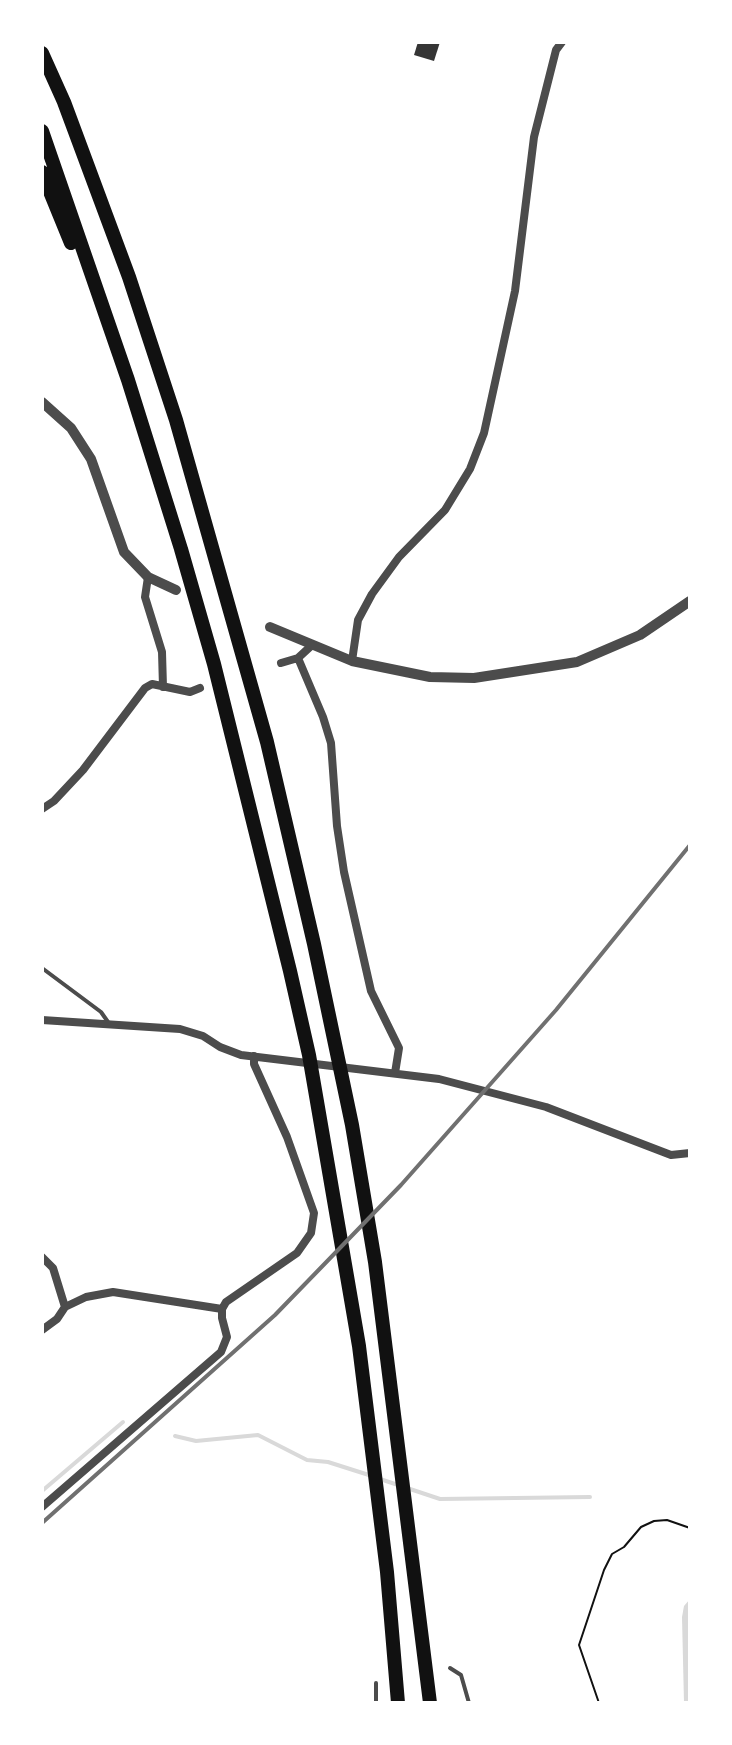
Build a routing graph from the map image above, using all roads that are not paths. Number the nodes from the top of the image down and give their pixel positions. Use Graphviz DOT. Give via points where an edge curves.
graph roads {
  1 [pos="44,42"];
  2 [pos="562,42"];
  3 [pos="42,53"];
  4 [pos="64,102"];
  5 [pos="42,131"];
  6 [pos="42,172"];
  7 [pos="128,380"];
  8 [pos="42,402"];
  9 [pos="148,577"];
  10 [pos="176,590"];
  11 [pos="690,601"];
  12 [pos="270,627"];
  13 [pos="311,646"];
  14 [pos="298,658"];
  15 [pos="352,661"];
  16 [pos="281,663"];
  17 [pos="163,687"];
  18 [pos="200,688"];
  19 [pos="42,809"];
  20 [pos="42,968"];
  21 [pos="42,1020"];
  22 [pos="110,1024"];
  23 [pos="257,1057"];
  24 [pos="390,1072"];
  25 [pos="690,1153"];
  26 [pos="42,1257"];
  27 [pos="65,1307"];
  28 [pos="222,1309"];
  29 [pos="42,1330"];
  30 [pos="42,1507"];
  31 [pos="450,1668"];
  32 [pos="376,1683"];
  33 [pos="376,1703"];
  34 [pos="398,1703"];
  35 [pos="430,1703"];
  36 [pos="469,1703"];
  1 -- 4 [label="highway"];
  2 -- 15 [label="street" via="534,137 515,291 484,433 445,510 372,594 358,620"];
  3 -- 4 [label="highway"];
  4 -- 35 [label="highway" via="176,420 258,711 314,944 375,1262"];
  5 -- 7 [label="highway"];
  6 -- 7 [label="highway"];
  7 -- 34 [label="highway" via="217,678 290,971 359,1346"];
  8 -- 9 [label="street" via="83,446 124,552"];
  9 -- 10 [label="street"];
  9 -- 17 [label="street" via="145,597 162,652"];
  11 -- 15 [label="street" via="640,635 577,662 530,671 430,677"];
  12 -- 13 [label="street"];
  13 -- 14 [label="street"];
  13 -- 15 [label="street"];
  14 -- 16 [label="street"];
  14 -- 24 [label="street" via="331,743 344,872 371,991 399,1048"];
  17 -- 18 [label="street" via="190,692"];
  17 -- 19 [label="street" via="145,688 83,770"];
  20 -- 22 [label="lane"];
  21 -- 22 [label="street"];
  22 -- 23 [label="street" via="180,1029"];
  23 -- 24 [label="street"];
  23 -- 28 [label="street" via="254,1064 305,1188 313,1225 297,1253"];
  24 -- 25 [label="street" via="546,1107 671,1155"];
  26 -- 27 [label="street" via="53,1268"];
  27 -- 28 [label="street" via="113,1292"];
  27 -- 29 [label="street"];
  28 -- 30 [label="street" via="227,1337 221,1352"];
  31 -- 36 [label="lane" via="461,1675"];
  32 -- 33 [label="lane"];
}
